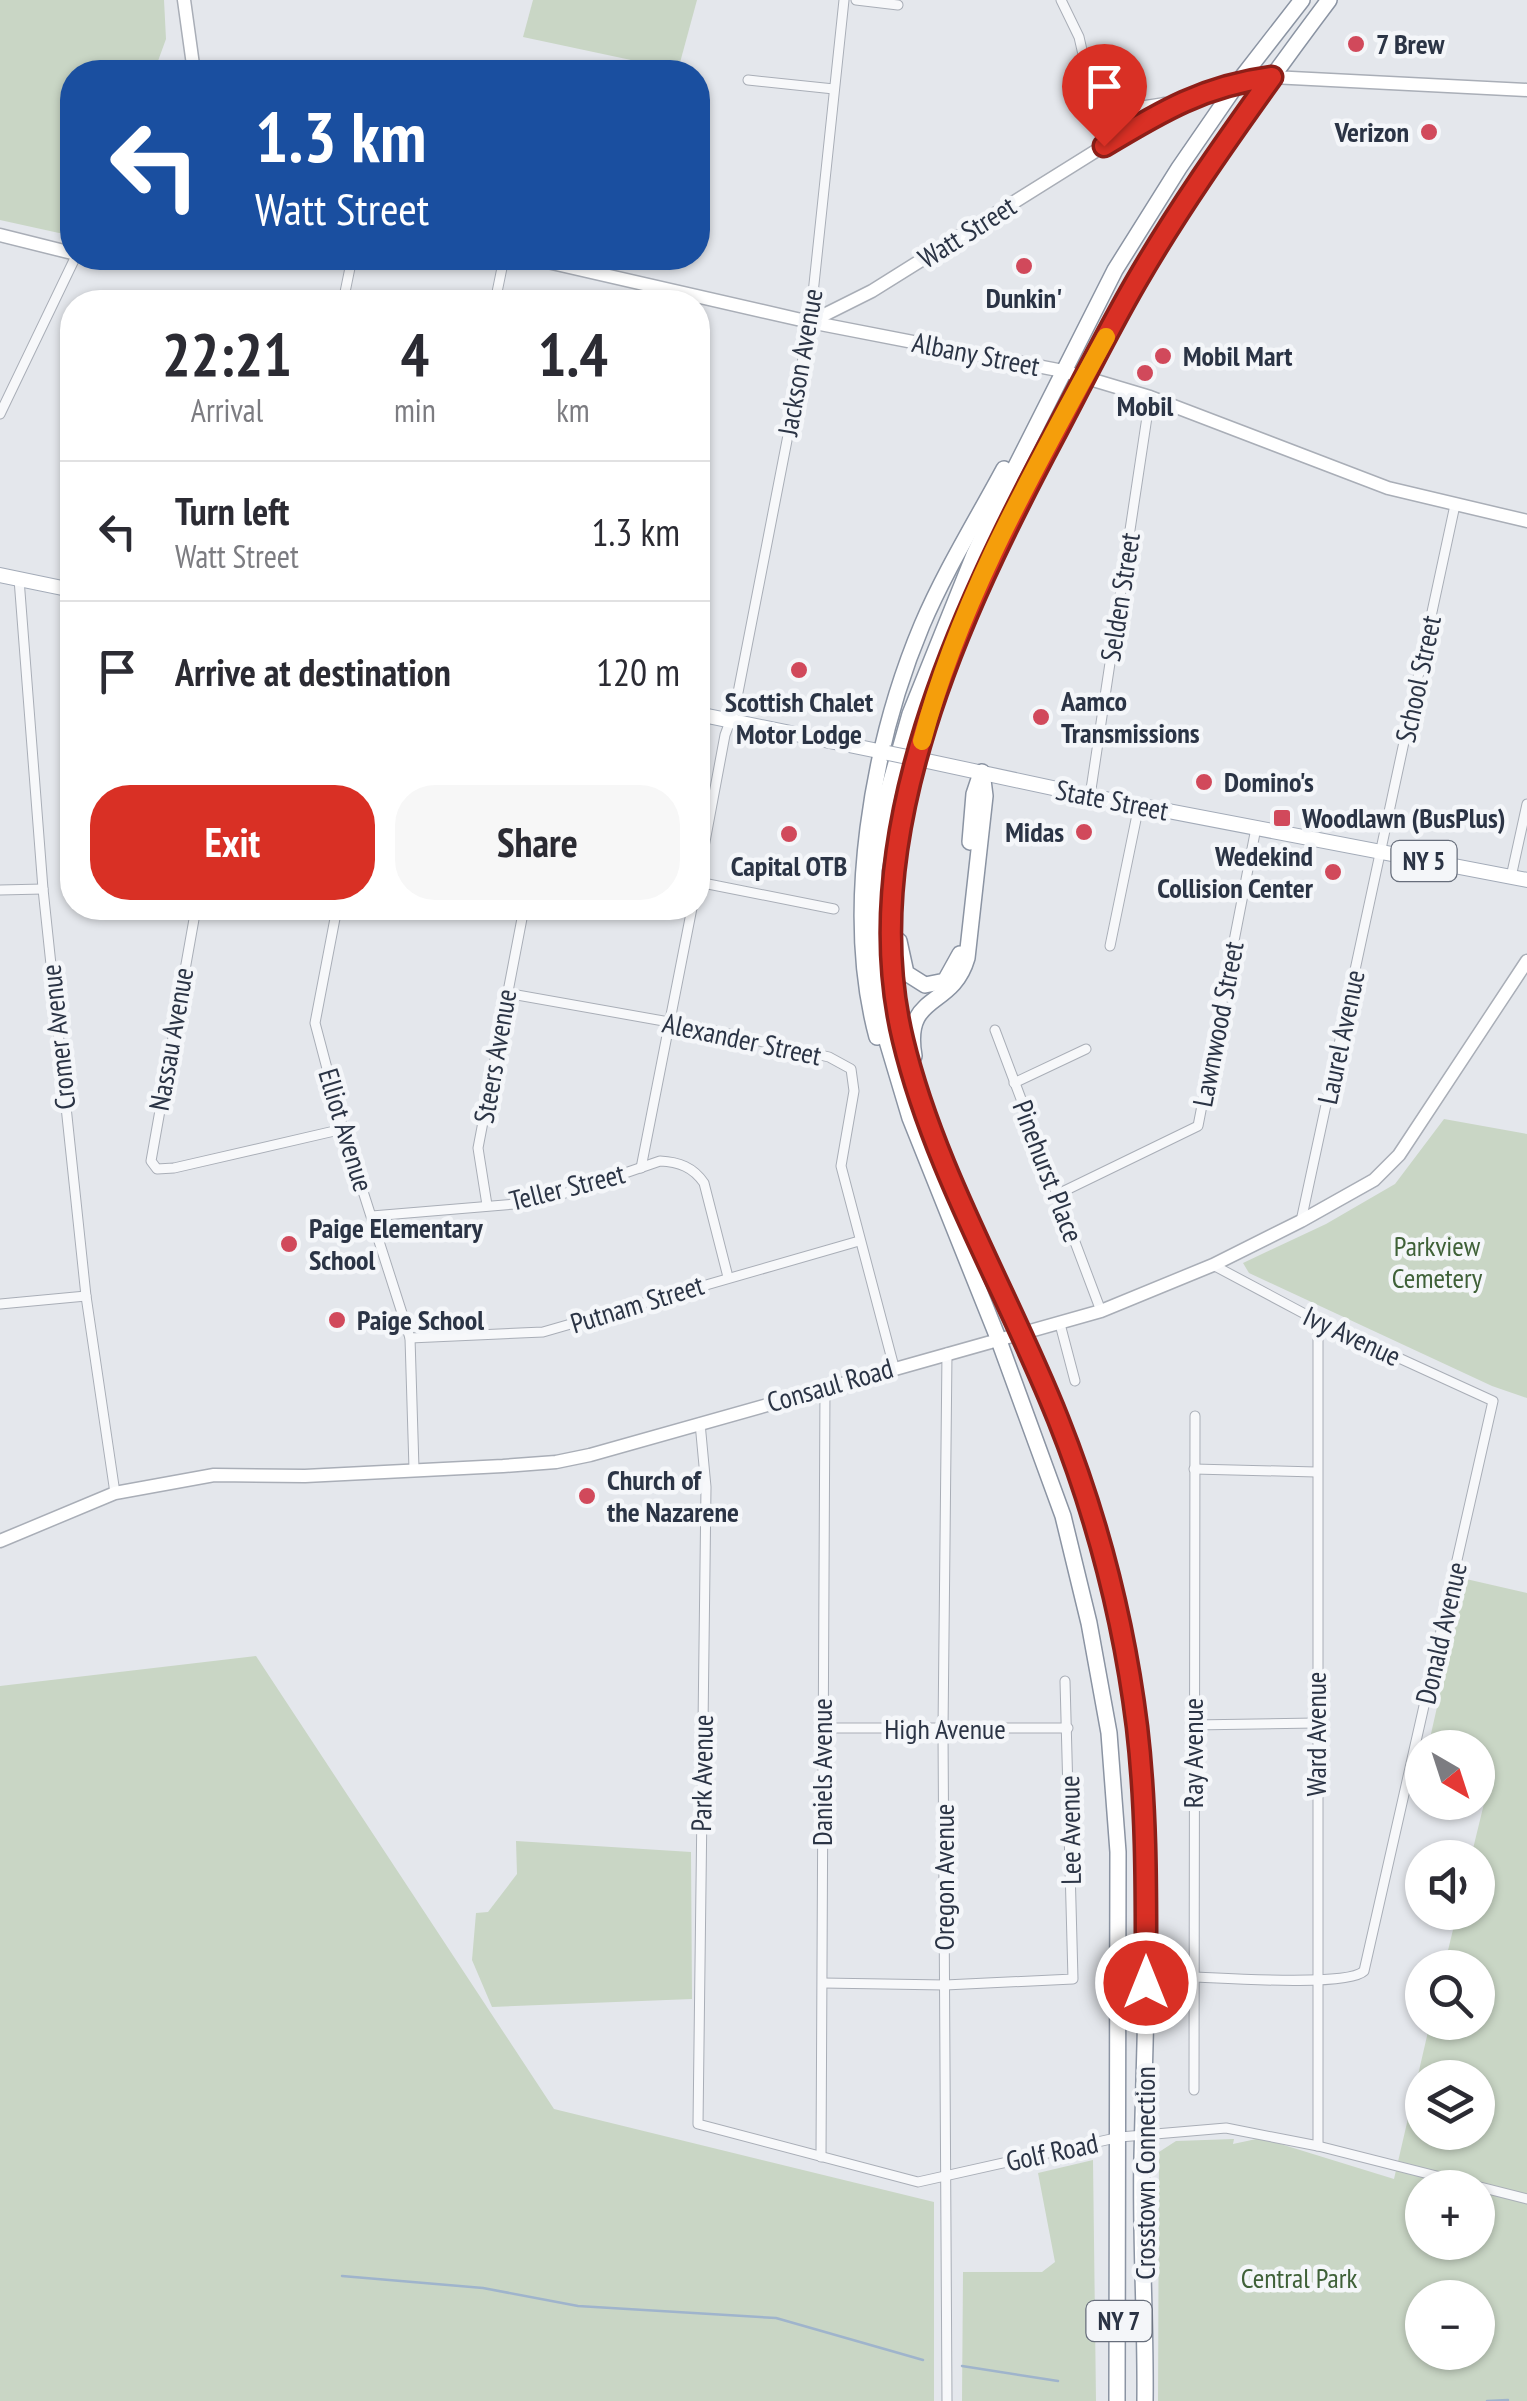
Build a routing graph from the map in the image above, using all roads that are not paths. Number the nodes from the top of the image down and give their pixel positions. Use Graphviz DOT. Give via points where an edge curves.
graph roads {
  1 [pos="184,0"];
  2 [pos="844,0"];
  3 [pos="856,0"];
  4 [pos="1061,0"];
  5 [pos="1302,0"];
  6 [pos="1329,0"];
  7 [pos="898,5"];
  8 [pos="192,60"];
  9 [pos="1088,75"];
  10 [pos="1272,77"];
  11 [pos="748,80"];
  12 [pos="1239,82"];
  13 [pos="834,89"];
  14 [pos="1527,90"];
  15 [pos="1178,102"];
  16 [pos="1104,146"];
  17 [pos="0,235"];
  18 [pos="60,252"];
  19 [pos="67,270"];
  20 [pos="579,270"];
  21 [pos="652,288"];
  22 [pos="661,290"];
  23 [pos="710,300"];
  24 [pos="810,322"];
  25 [pos="1063,371"];
  26 [pos="1084,379"];
  27 [pos="1051,394"];
  28 [pos="1150,397"];
  29 [pos="0,414"];
  30 [pos="1455,504"];
  31 [pos="1527,520"];
  32 [pos="0,575"];
  33 [pos="19,579"];
  34 [pos="60,588"];
  35 [pos="710,716"];
  36 [pos="731,720"];
  37 [pos="886,752"];
  38 [pos="982,772"];
  39 [pos="1090,796"];
  40 [pos="1527,804"];
  41 [pos="1139,806"];
  42 [pos="710,822"];
  43 [pos="1256,828"];
  44 [pos="1382,852"];
  45 [pos="1511,877"];
  46 [pos="1527,880"];
  47 [pos="710,883"];
  48 [pos="42,888"];
  49 [pos="0,890"];
  50 [pos="834,909"];
  51 [pos="893,912"];
  52 [pos="194,920"];
  53 [pos="335,920"];
  54 [pos="521,920"];
  55 [pos="689,920"];
  56 [pos="1110,946"];
  57 [pos="1527,961"];
  58 [pos="506,993"];
  59 [pos="668,1022"];
  60 [pos="996,1030"];
  61 [pos="1086,1049"];
  62 [pos="1014,1083"];
  63 [pos="922,1104"];
  64 [pos="910,1118"];
  65 [pos="343,1129"];
  66 [pos="641,1168"];
  67 [pos="1058,1194"];
  68 [pos="486,1205"];
  69 [pos="372,1216"];
  70 [pos="1301,1221"];
  71 [pos="859,1241"];
  72 [pos="1213,1265"];
  73 [pos="728,1277"];
  74 [pos="86,1296"];
  75 [pos="0,1304"];
  76 [pos="1101,1311"];
  77 [pos="1318,1322"];
  78 [pos="1060,1324"];
  79 [pos="1021,1332"];
  80 [pos="410,1338"];
  81 [pos="998,1338"];
  82 [pos="946,1352"];
  83 [pos="894,1367"];
  84 [pos="1074,1381"];
  85 [pos="826,1386"];
  86 [pos="1493,1401"];
  87 [pos="1195,1416"];
  88 [pos="700,1422"];
  89 [pos="414,1469"];
  90 [pos="1194,1469"];
  91 [pos="1316,1472"];
  92 [pos="115,1493"];
  93 [pos="0,1541"];
  94 [pos="1065,1681"];
  95 [pos="1316,1723"];
  96 [pos="1192,1725"];
  97 [pos="822,1728"];
  98 [pos="1068,1728"];
  99 [pos="944,1730"];
  100 [pos="1194,1978"];
  101 [pos="1316,1980"];
  102 [pos="823,1983"];
  103 [pos="945,1985"];
  104 [pos="1194,2090"];
  105 [pos="698,2124"];
  106 [pos="1144,2134"];
  107 [pos="1120,2137"];
  108 [pos="1318,2146"];
  109 [pos="822,2157"];
  110 [pos="948,2174"];
  111 [pos="1527,2198"];
  112 [pos="947,2401"];
  113 [pos="1117,2401"];
  114 [pos="1145,2401"];
  1 -- 8 [label="street"];
  2 -- 13 [label="street, Jackson Avenue"];
  3 -- 7 [label="street"];
  4 -- 9 [label="street"];
  5 -- 12 [label="highway, Crosstown Connection / NY 7"];
  6 -- 10 [label="highway, Crosstown Connection / NY 7"];
  9 -- 15 [label="street" via="1119,108"];
  9 -- 16 [label="street"];
  10 -- 12 [label="street, Watt Street"];
  10 -- 14 [label="street, Watt Street"];
  10 -- 26 [label="highway, Crosstown Connection / NY 7" via="1136,281"];
  11 -- 13 [label="street"];
  12 -- 15 [label="street, Watt Street"];
  12 -- 25 [label="highway, Crosstown Connection / NY 7" via="1115,270"];
  13 -- 24 [label="street, Jackson Avenue"];
  15 -- 16 [label="street, Watt Street"];
  16 -- 24 [label="street, Watt Street" via="872,291"];
  17 -- 18 [label="street"];
  19 -- 29 [label="street"];
  20 -- 21 [label="street, Albany Street"];
  21 -- 22 [label="street, Albany Street"];
  23 -- 24 [label="street, Albany Street"];
  24 -- 25 [label="street, Albany Street"];
  24 -- 36 [label="street, Jackson Avenue"];
  25 -- 26 [label="street, Albany Street"];
  25 -- 27 [label="highway, Crosstown Connection / NY 7"];
  26 -- 28 [label="street, Albany Street"];
  26 -- 51 [label="highway, Crosstown Connection / NY 7" via="980,582 936,695 909,788"];
  27 -- 37 [label="highway" via="942,578 920,629"];
  27 -- 64 [label="highway, Crosstown Connection / NY 7" via="939,639 887,795 874,870 875,966 887,1042"];
  28 -- 30 [label="street, Albany Street" via="1388,488"];
  28 -- 39 [label="street, Selden Street"];
  30 -- 31 [label="street, Albany Street"];
  30 -- 44 [label="street, School Street"];
  32 -- 33 [label="main road"];
  33 -- 34 [label="main road"];
  33 -- 48 [label="street, Cromer Avenue"];
  35 -- 36 [label="main road, State Street / NY 5"];
  36 -- 37 [label="main road, State Street / NY 5"];
  36 -- 42 [label="street, Jackson Avenue"];
  37 -- 38 [label="main road, State Street / NY 5, bridge"];
  37 -- 64 [label="highway" via="867,834 864,960 882,1054"];
  38 -- 39 [label="main road, State Street / NY 5"];
  38 -- 51 [label="highway" via="974,794 960,956 944,981 924,985 906,973"];
  38 -- 63 [label="highway" via="967,958 961,978 923,1006 913,1023"];
  39 -- 41 [label="main road, State Street / NY 5"];
  40 -- 45 [label="street"];
  41 -- 43 [label="main road, State Street / NY 5"];
  41 -- 56 [label="street"];
  43 -- 44 [label="main road, State Street / NY 5"];
  43 -- 67 [label="street, Lawnwood Street" via="1198,1126"];
  44 -- 45 [label="main road, State Street / NY 5"];
  44 -- 70 [label="street, Laurel Avenue"];
  45 -- 46 [label="main road, State Street / NY 5"];
  47 -- 50 [label="street"];
  48 -- 49 [label="street"];
  48 -- 74 [label="street, Cromer Avenue"];
  51 -- 63 [label="highway, Crosstown Connection / NY 7" via="902,1037"];
  52 -- 65 [label="street, Nassau Avenue" via="151,1161 174,1168"];
  53 -- 65 [label="street, Elliot Avenue" via="315,1024"];
  54 -- 58 [label="street, Steers Avenue"];
  55 -- 59 [label="street"];
  57 -- 70 [label="street, Consaul Road" via="1399,1155 1374,1180"];
  58 -- 59 [label="street, Alexander Street"];
  58 -- 68 [label="street, Steers Avenue" via="478,1148"];
  59 -- 66 [label="street"];
  59 -- 71 [label="street, Alexander Street" via="829,1057 851,1069 854,1092 841,1166"];
  60 -- 62 [label="street, Pinehurst Place"];
  61 -- 62 [label="street"];
  62 -- 67 [label="street, Pinehurst Place"];
  63 -- 79 [label="highway, Crosstown Connection / NY 7"];
  64 -- 81 [label="highway, Crosstown Connection / NY 7"];
  65 -- 69 [label="street, Elliot Avenue"];
  66 -- 68 [label="street, Teller Street" via="570,1192"];
  66 -- 73 [label="street, Teller Street" via="674,1162 698,1174"];
  67 -- 76 [label="street, Pinehurst Place"];
  68 -- 69 [label="street, Teller Street"];
  69 -- 80 [label="street, Elliot Avenue"];
  70 -- 72 [label="street, Consaul Road"];
  71 -- 73 [label="street, Putnam Street"];
  71 -- 83 [label="street, Alexander Street"];
  72 -- 76 [label="street, Consaul Road"];
  72 -- 77 [label="street, Ivy Avenue"];
  73 -- 80 [label="street, Putnam Street" via="544,1332"];
  74 -- 75 [label="street"];
  74 -- 92 [label="street, Cromer Avenue"];
  76 -- 78 [label="street, Consaul Road"];
  77 -- 86 [label="street, Ivy Avenue"];
  77 -- 91 [label="street, Ward Avenue"];
  78 -- 79 [label="street, Consaul Road"];
  78 -- 84 [label="street"];
  79 -- 81 [label="street, Consaul Road"];
  79 -- 106 [label="highway, Crosstown Connection / NY 7" via="1094,1521 1137,1727 1145,1852"];
  80 -- 89 [label="street, Elliot Avenue"];
  81 -- 82 [label="street, Consaul Road"];
  81 -- 107 [label="highway, Crosstown Connection / NY 7" via="1063,1516 1109,1732 1118,1852"];
  82 -- 83 [label="street, Consaul Road"];
  82 -- 99 [label="street, Oregon Avenue"];
  83 -- 85 [label="street, Consaul Road"];
  85 -- 88 [label="street, Consaul Road"];
  85 -- 97 [label="street, Daniels Avenue"];
  86 -- 101 [label="street, Donald Avenue" via="1364,1972"];
  87 -- 90 [label="street, Ray Avenue"];
  88 -- 89 [label="street, Consaul Road" via="556,1462"];
  88 -- 105 [label="street, Park Avenue" via="706,1487"];
  89 -- 92 [label="street, Consaul Road" via="214,1475"];
  90 -- 91 [label="street"];
  90 -- 96 [label="street, Ray Avenue"];
  91 -- 95 [label="street, Ward Avenue"];
  92 -- 93 [label="street, Consaul Road"];
  94 -- 98 [label="street, Lee Avenue"];
  95 -- 96 [label="street"];
  95 -- 101 [label="street, Ward Avenue"];
  96 -- 100 [label="street, Ray Avenue"];
  97 -- 99 [label="street, High Avenue"];
  97 -- 102 [label="street, Daniels Avenue"];
  98 -- 99 [label="street, High Avenue"];
  98 -- 103 [label="street, Lee Avenue" via="1072,1979"];
  99 -- 103 [label="street, Oregon Avenue"];
  100 -- 101 [label="street"];
  100 -- 104 [label="street, Ray Avenue"];
  101 -- 108 [label="street, Ward Avenue"];
  102 -- 103 [label="street"];
  102 -- 109 [label="street, Daniels Avenue"];
  103 -- 110 [label="street, Oregon Avenue"];
  105 -- 109 [label="street, Golf Road"];
  106 -- 107 [label="street, Golf Road"];
  106 -- 108 [label="street, Golf Road" via="1226,2128"];
  106 -- 114 [label="highway, Crosstown Connection / NY 7"];
  107 -- 110 [label="street, Golf Road"];
  107 -- 113 [label="highway, Crosstown Connection / NY 7"];
  108 -- 111 [label="street, Golf Road"];
  109 -- 110 [label="street, Golf Road" via="918,2182"];
  110 -- 112 [label="street, Oregon Avenue"];
}
